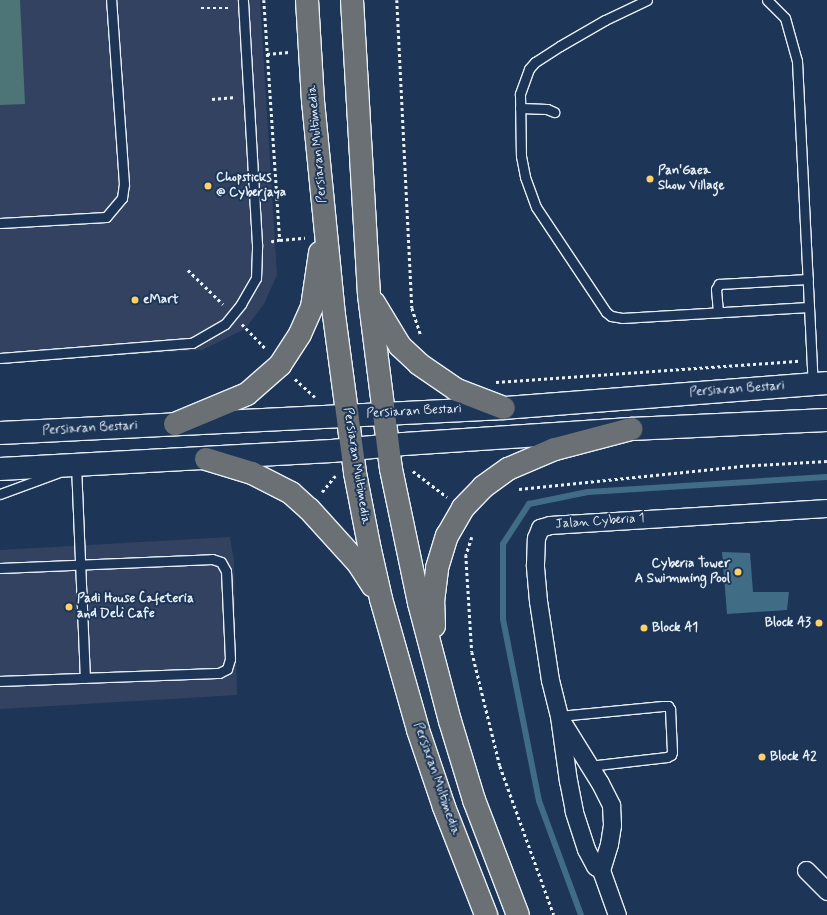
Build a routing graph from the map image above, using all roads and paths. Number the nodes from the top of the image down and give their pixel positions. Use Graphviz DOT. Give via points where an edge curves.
graph roads {
  1 [pos="111,0"];
  2 [pos="264,0"];
  3 [pos="306,0"];
  4 [pos="352,0"];
  5 [pos="397,0"];
  6 [pos="647,0"];
  7 [pos="767,0"];
  8 [pos="243,4"];
  9 [pos="200,8"];
  10 [pos="289,52"];
  11 [pos="267,54"];
  12 [pos="248,97"];
  13 [pos="212,99"];
  14 [pos="520,108"];
  15 [pos="554,112"];
  16 [pos="0,223"];
  17 [pos="323,228"];
  18 [pos="280,240"];
  19 [pos="257,244"];
  20 [pos="188,270"];
  21 [pos="808,279"];
  22 [pos="369,295"];
  23 [pos="809,307"];
  24 [pos="718,312"];
  25 [pos="233,314"];
  26 [pos="426,341"];
  27 [pos="0,358"];
  28 [pos="811,360"];
  29 [pos="490,382"];
  30 [pos="820,383"];
  31 [pos="504,408"];
  32 [pos="383,414"];
  33 [pos="347,416"];
  34 [pos="827,420"];
  35 [pos="175,424"];
  36 [pos="631,429"];
  37 [pos="0,433"];
  38 [pos="387,445"];
  39 [pos="352,449"];
  40 [pos="206,459"];
  41 [pos="827,461"];
  42 [pos="77,465"];
  43 [pos="407,466"];
  44 [pos="0,469"];
  45 [pos="514,491"];
  46 [pos="0,494"];
  47 [pos="463,508"];
  48 [pos="827,508"];
  49 [pos="81,564"];
  50 [pos="0,568"];
  51 [pos="381,599"];
  52 [pos="84,678"];
  53 [pos="0,681"];
  54 [pos="441,688"];
  55 [pos="559,716"];
  56 [pos="589,766"];
  57 [pos="601,870"];
  58 [pos="806,870"];
  59 [pos="827,891"];
  60 [pos="486,915"];
  61 [pos="518,915"];
  62 [pos="554,915"];
  63 [pos="616,915"];
  1 -- 16 [label="lane" via="124,184 122,198 106,217"];
  2 -- 11 [label="path"];
  3 -- 17 [label="main road, Persiaran Multimedia"];
  4 -- 22 [label="main road"];
  5 -- 26 [label="path" via="412,308 421,336"];
  6 -- 14 [label="lane" via="605,20 535,62 524,81"];
  7 -- 21 [label="lane" via="785,18 798,61"];
  8 -- 9 [label="path"];
  8 -- 12 [label="lane"];
  10 -- 11 [label="path"];
  11 -- 18 [label="path"];
  12 -- 13 [label="path"];
  12 -- 19 [label="lane"];
  14 -- 15 [label="lane" via="547,109"];
  14 -- 24 [label="lane" via="525,177 536,207 606,312 622,318"];
  17 -- 18 [label="path"];
  17 -- 33 [label="main road, Persiaran Multimedia"];
  17 -- 35 [label="main road" via="312,306 300,334 280,365 247,394"];
  18 -- 19 [label="path"];
  19 -- 25 [label="lane" via="256,278"];
  20 -- 25 [label="path"];
  21 -- 23 [label="lane"];
  21 -- 24 [label="lane" via="719,284 716,288"];
  22 -- 31 [label="main road" via="400,346 419,364 457,390"];
  22 -- 32 [label="main road"];
  23 -- 24 [label="lane"];
  23 -- 28 [label="lane"];
  25 -- 27 [label="lane" via="225,324 192,343"];
  28 -- 29 [label="path"];
  28 -- 30 [label="lane"];
  30 -- 31 [label="main road, Persiaran Bestari"];
  31 -- 32 [label="main road, Persiaran Bestari"];
  32 -- 33 [label="main road, Persiaran Bestari"];
  32 -- 38 [label="main road"];
  33 -- 35 [label="main road, Persiaran Bestari"];
  33 -- 39 [label="main road, Persiaran Multimedia"];
  34 -- 36 [label="main road"];
  35 -- 37 [label="main road, Persiaran Bestari"];
  36 -- 38 [label="main road"];
  36 -- 47 [label="main road" via="554,449 508,468 483,487"];
  38 -- 39 [label="main road"];
  38 -- 54 [label="main road" via="419,603"];
  39 -- 40 [label="main road"];
  39 -- 51 [label="main road, Persiaran Multimedia"];
  40 -- 42 [label="main road"];
  40 -- 51 [label="main road" via="252,473 291,493 358,563"];
  41 -- 45 [label="path" via="725,467 520,488"];
  42 -- 44 [label="main road"];
  42 -- 46 [label="lane"];
  42 -- 49 [label="lane"];
  43 -- 47 [label="path"];
  47 -- 54 [label="main road" via="447,536 437,568 433,602 434,635"];
  47 -- 62 [label="path" via="478,521 466,555 472,652 500,766"];
  48 -- 55 [label="street, Jalan Cyberia 1" via="550,525 540,528 536,538 535,564 538,601 549,674"];
  49 -- 50 [label="lane"];
  49 -- 52 [label="lane"];
  49 -- 52 [label="lane" via="212,559 221,562 226,571 230,659 227,669 219,673"];
  51 -- 60 [label="main road, Persiaran Multimedia" via="418,730 444,807"];
  52 -- 53 [label="lane"];
  54 -- 61 [label="main road" via="474,800"];
  55 -- 56 [label="street, Jalan Cyberia 1"];
  55 -- 56 [label="lane" via="663,706 670,709 671,755"];
  55 -- 57 [label="street, Jalan Cyberia 1" via="574,811 586,849 595,866"];
  56 -- 57 [label="street, Jalan Cyberia 1" via="611,805 612,825"];
  57 -- 63 [label="street, Jalan Cyberia 1"];
  58 -- 59 [label="street"];
}
